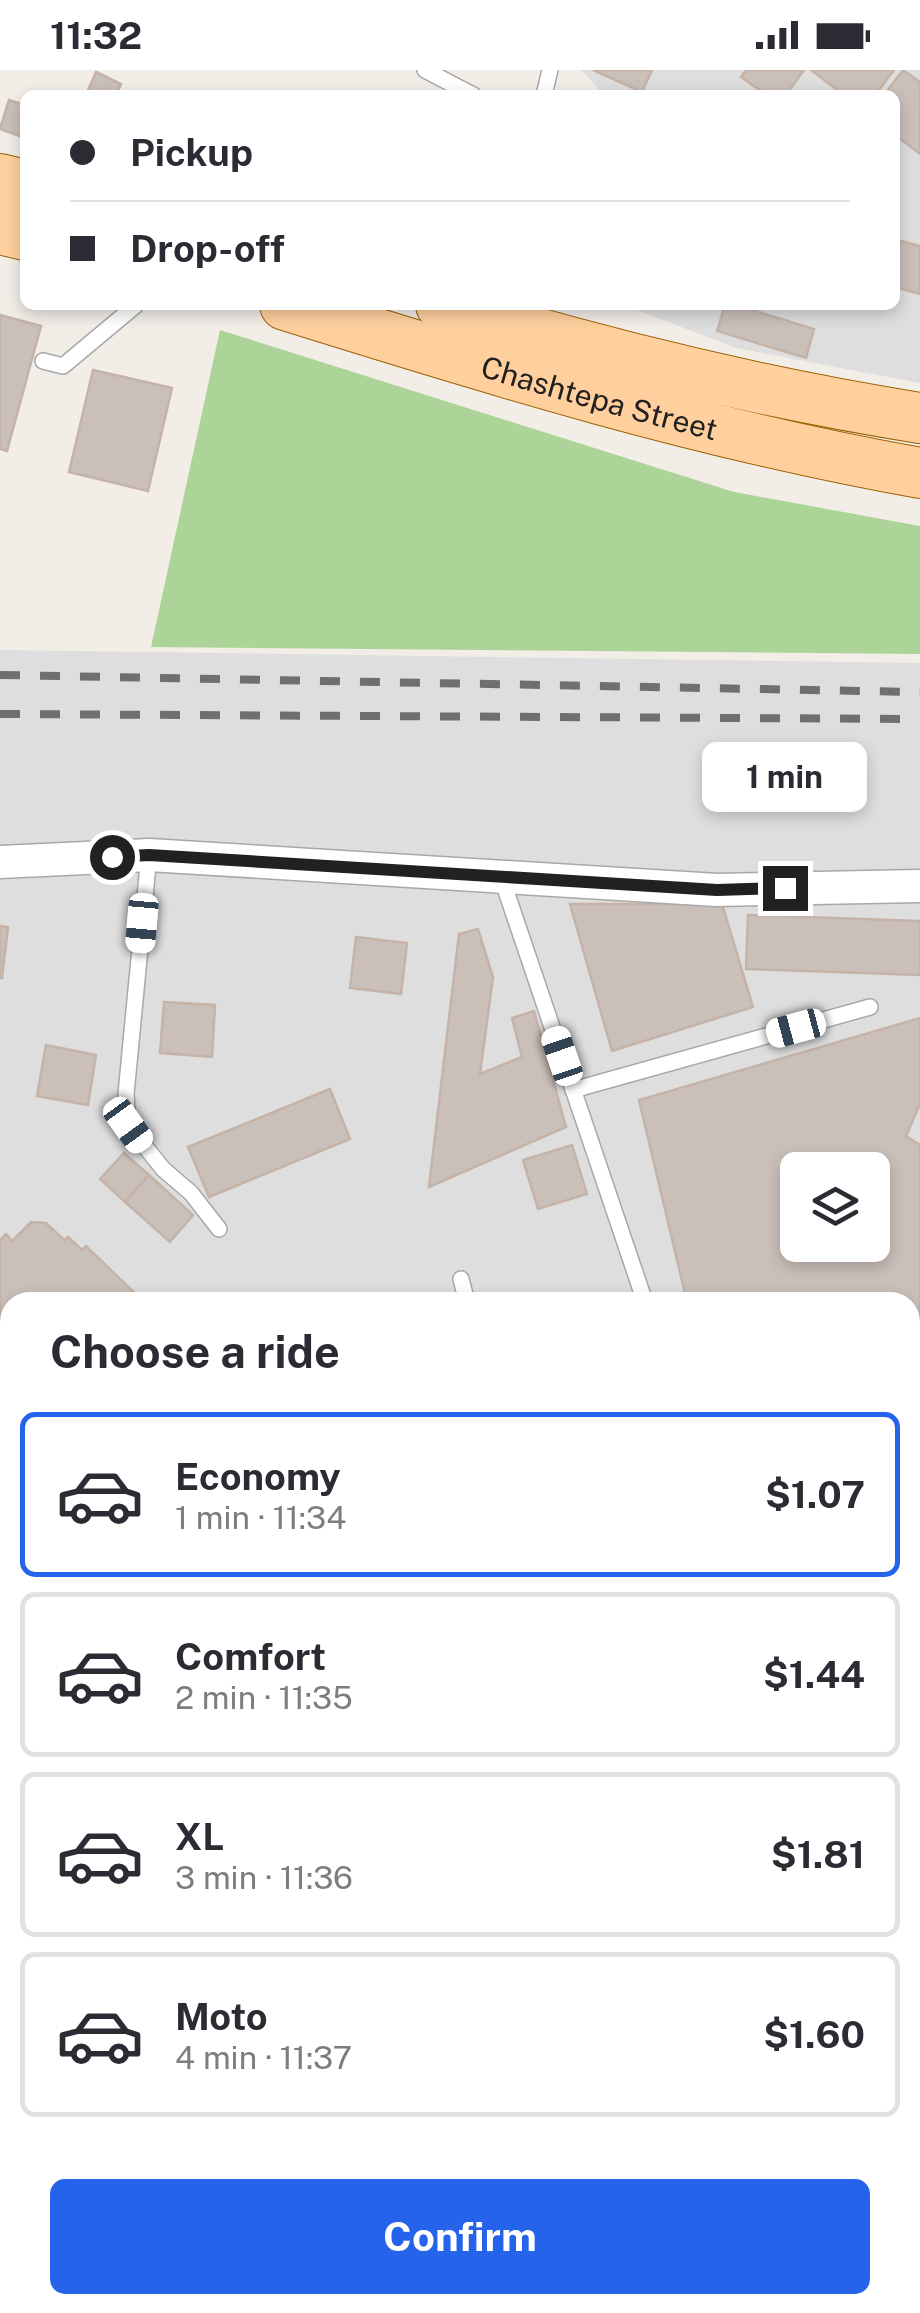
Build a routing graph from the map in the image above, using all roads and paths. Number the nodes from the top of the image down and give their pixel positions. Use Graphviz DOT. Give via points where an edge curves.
graph roads {
  1 [pos="426,70"];
  2 [pos="463,90"];
  3 [pos="130,310"];
  4 [pos="300,310"];
  5 [pos="474,310"];
  6 [pos="43,362"];
  7 [pos="920,418"];
  8 [pos="920,473"];
  9 [pos="149,855"];
  10 [pos="0,862"];
  11 [pos="504,877"];
  12 [pos="920,886"];
  13 [pos="870,1007"];
  14 [pos="573,1090"];
  15 [pos="219,1230"];
  16 [pos="462,1279"];
  17 [pos="465,1292"];
  18 [pos="642,1292"];
  1 -- 2 [label="lane"];
  3 -- 6 [label="lane" via="63,366"];
  4 -- 8 [label="main road, Chashtepa Street" via="644,413"];
  5 -- 7 [label="main road, Chashtepa Street" via="656,366"];
  9 -- 10 [label="street"];
  9 -- 11 [label="street"];
  9 -- 15 [label="lane" via="128,1125"];
  11 -- 12 [label="street" via="717,890"];
  11 -- 14 [label="lane"];
  13 -- 14 [label="lane"];
  14 -- 18 [label="lane"];
  16 -- 17 [label="lane"];
}
